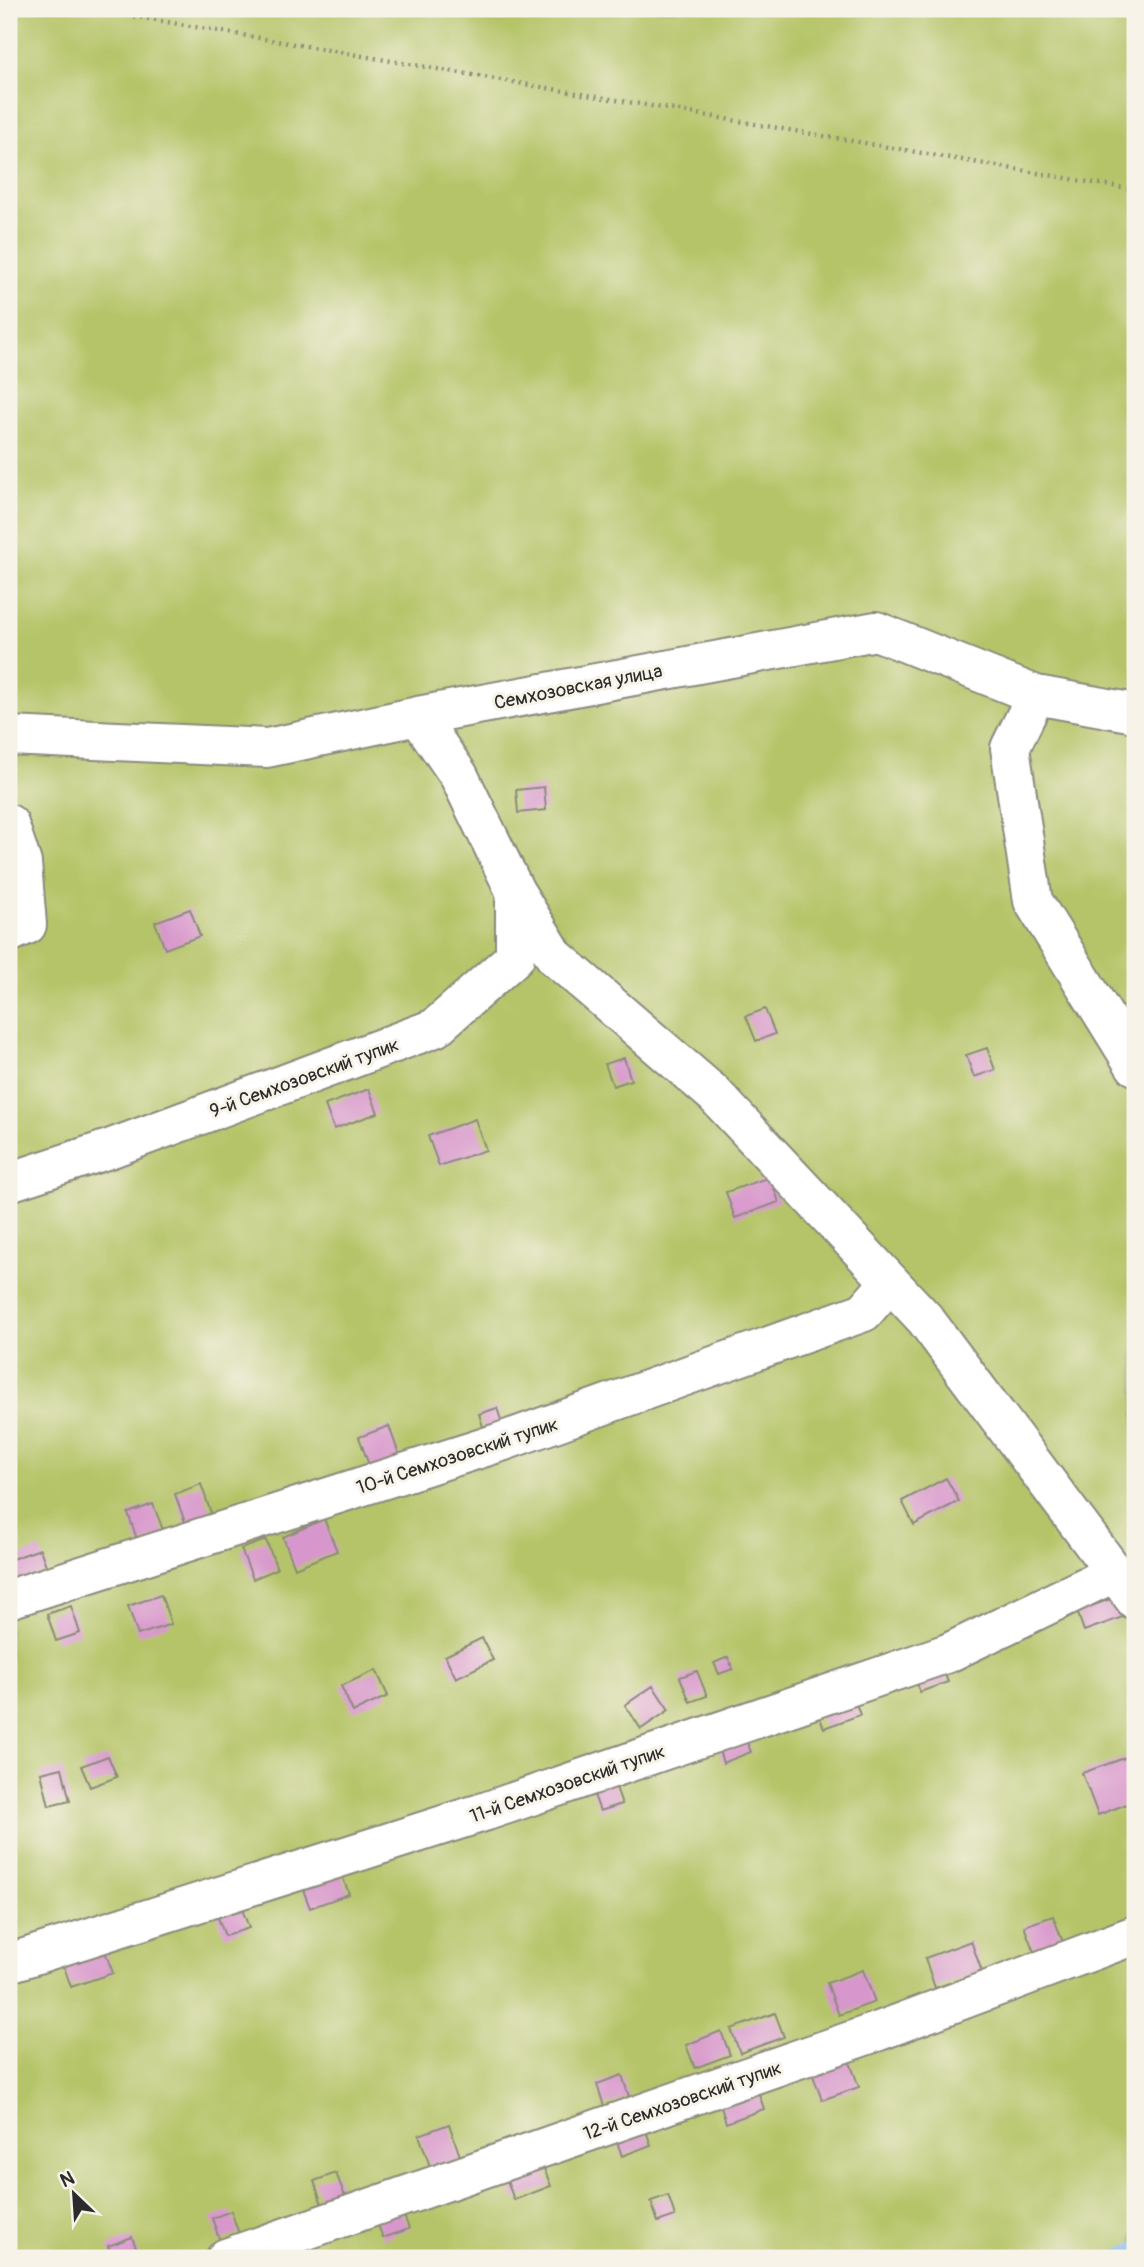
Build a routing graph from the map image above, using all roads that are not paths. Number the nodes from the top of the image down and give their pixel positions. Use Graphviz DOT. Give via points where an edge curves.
graph roads {
  1 [pos="1036,695"];
  2 [pos="1135,713"];
  3 [pos="418,716"];
  4 [pos="9,736"];
  5 [pos="9,824"];
  6 [pos="515,891"];
  7 [pos="9,933"];
  8 [pos="1135,1066"];
  9 [pos="9,1182"];
  10 [pos="890,1282"];
  11 [pos="1124,1587"];
  12 [pos="9,1599"];
  13 [pos="1135,1935"];
  14 [pos="9,1963"];
  15 [pos="226,2258"];
  1 -- 2 [label="street, Семхозовская улица"];
  1 -- 3 [label="street, Семхозовская улица" via="876,631"];
  1 -- 8 [label="street" via="1010,748 1033,901"];
  3 -- 4 [label="street, Семхозовская улица" via="267,748"];
  3 -- 6 [label="street" via="460,776"];
  5 -- 7 [label="street" via="22,863 27,925"];
  6 -- 9 [label="street, 9-й Семхозовский тупик" via="515,957 435,1028"];
  6 -- 10 [label="street" via="555,957 714,1094"];
  10 -- 11 [label="street" via="925,1319"];
  10 -- 12 [label="street, 10-й Семхозовский тупик" via="864,1312 501,1442"];
  11 -- 14 [label="street, 11-й Семхозовский тупик" via="948,1653 487,1811"];
  13 -- 15 [label="street, 12-й Семхозовский тупик" via="879,2031"];
}
